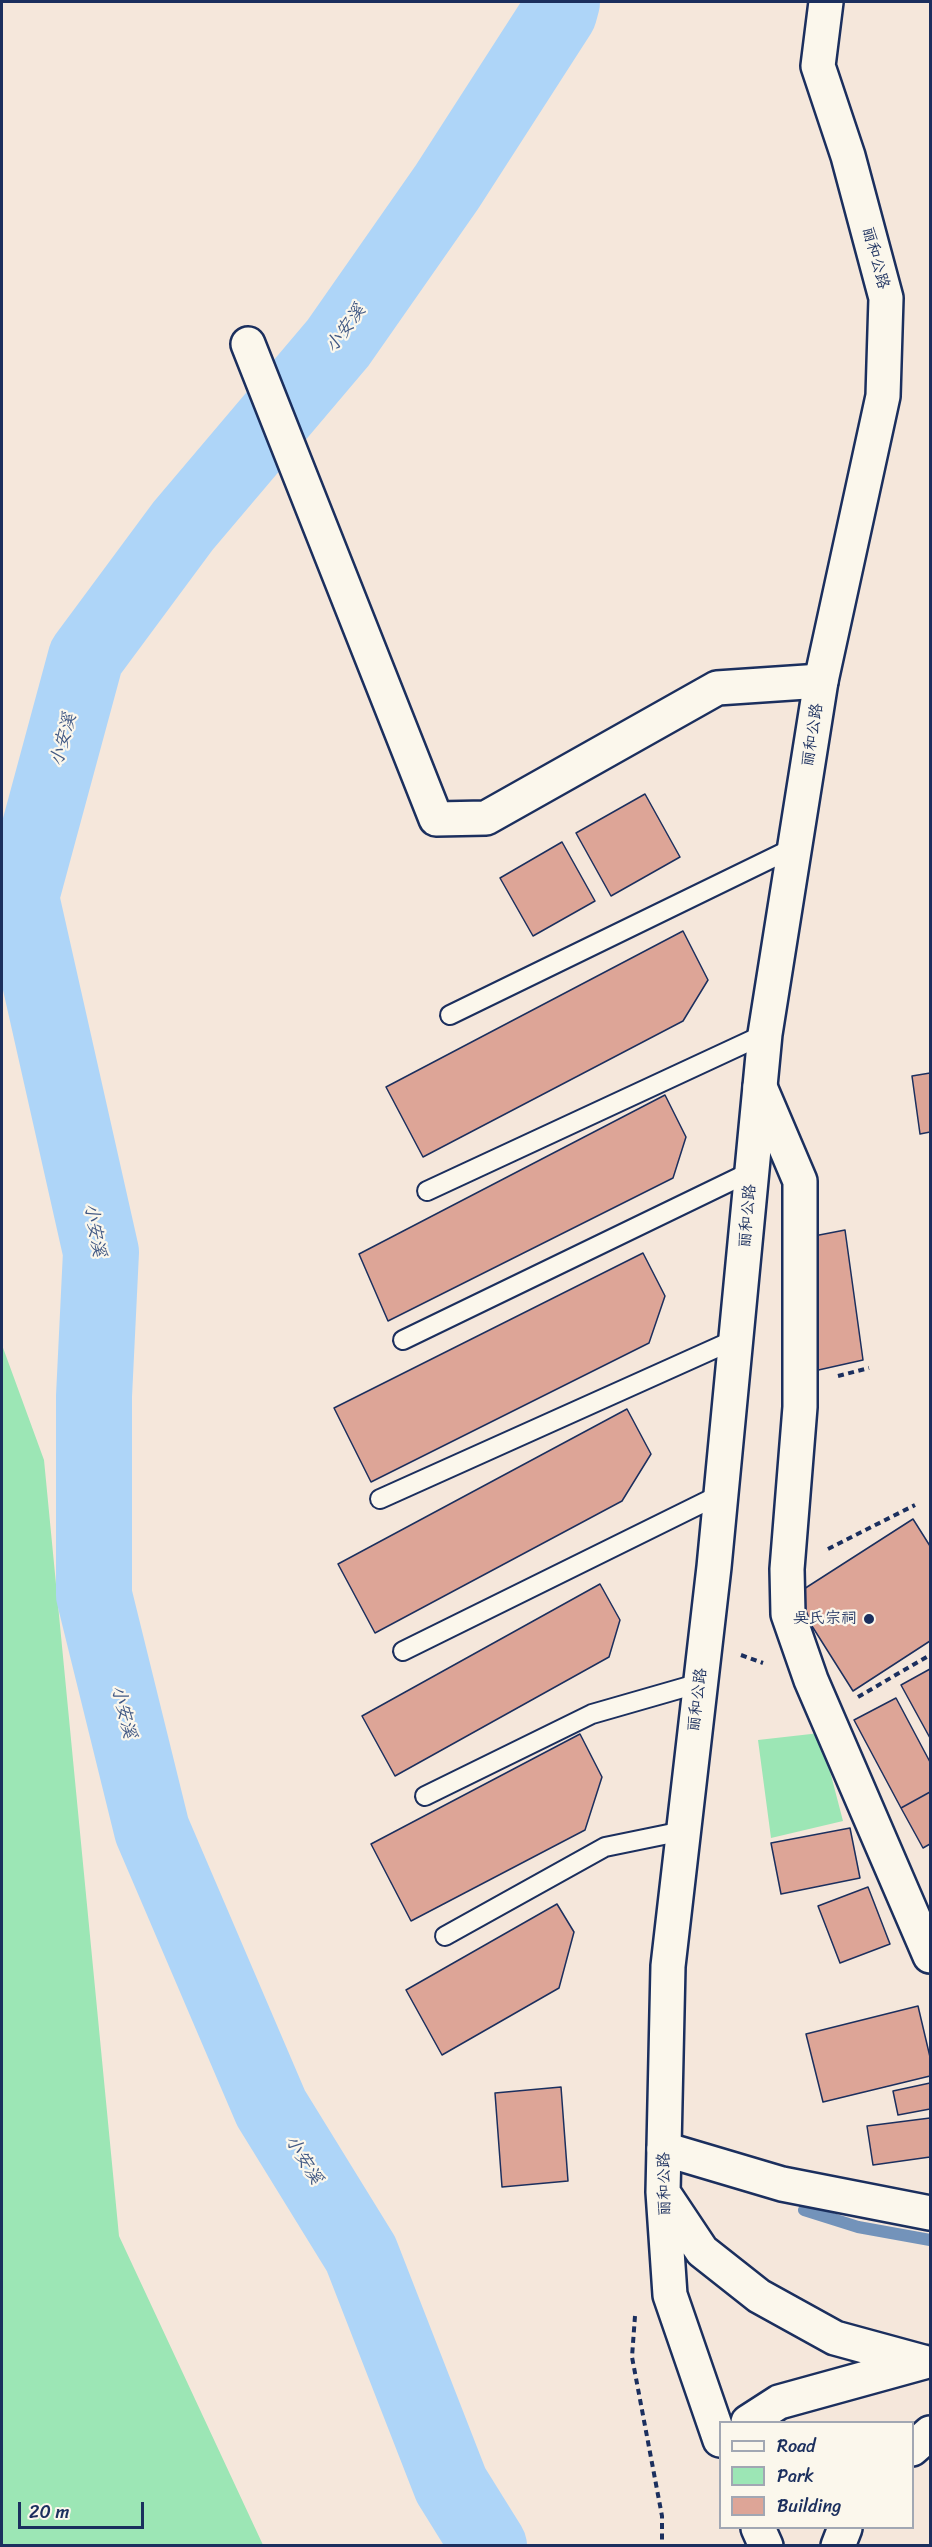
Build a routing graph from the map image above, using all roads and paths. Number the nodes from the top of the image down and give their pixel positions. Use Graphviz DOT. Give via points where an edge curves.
graph roads {
  1 [pos="826,2"];
  2 [pos="248,344"];
  3 [pos="821,681"];
  4 [pos="795,847"];
  5 [pos="450,1015"];
  6 [pos="765,1034"];
  7 [pos="760,1087"];
  8 [pos="752,1171"];
  9 [pos="427,1191"];
  10 [pos="736,1339"];
  11 [pos="403,1340"];
  12 [pos="721,1494"];
  13 [pos="380,1499"];
  14 [pos="915,1505"];
  15 [pos="787,1569"];
  16 [pos="403,1651"];
  17 [pos="930,1655"];
  18 [pos="700,1683"];
  19 [pos="827,1715"];
  20 [pos="425,1796"];
  21 [pos="683,1831"];
  22 [pos="445,1936"];
  23 [pos="930,1956"];
  24 [pos="664,2149"];
  25 [pos="663,2192"];
  26 [pos="930,2213"];
  27 [pos="635,2311"];
  28 [pos="927,2361"];
  29 [pos="750,2421"];
  30 [pos="930,2422"];
  31 [pos="914,2426"];
  32 [pos="930,2433"];
  33 [pos="719,2437"];
  34 [pos="914,2447"];
  35 [pos="758,2529"];
  36 [pos="845,2529"];
  37 [pos="663,2546"];
  38 [pos="766,2546"];
  39 [pos="838,2546"];
  1 -- 3 [label="main road, 丽和公路" via="818,66 848,156 886,298 883,396"];
  2 -- 3 [label="main road" via="436,819 486,818 717,688"];
  3 -- 4 [label="main road, 丽和公路"];
  4 -- 5 [label="lane"];
  4 -- 6 [label="main road, 丽和公路"];
  6 -- 7 [label="main road, 丽和公路"];
  6 -- 9 [label="lane"];
  7 -- 8 [label="main road, 丽和公路"];
  7 -- 15 [label="main road" via="800,1181 800,1407"];
  8 -- 10 [label="main road, 丽和公路"];
  8 -- 11 [label="lane"];
  10 -- 12 [label="main road, 丽和公路"];
  10 -- 13 [label="lane"];
  12 -- 16 [label="lane"];
  12 -- 18 [label="main road, 丽和公路"];
  14 -- 15 [label="path"];
  15 -- 19 [label="main road" via="788,1614"];
  17 -- 19 [label="path"];
  18 -- 20 [label="lane" via="591,1714"];
  18 -- 21 [label="main road, 丽和公路"];
  19 -- 23 [label="main road"];
  21 -- 22 [label="lane" via="605,1847"];
  21 -- 24 [label="main road, 丽和公路" via="668,1966"];
  24 -- 25 [label="main road, 丽和公路"];
  24 -- 26 [label="main road" via="782,2184"];
  25 -- 28 [label="main road" via="702,2251 759,2296 835,2338"];
  25 -- 33 [label="main road, 丽和公路" via="670,2295"];
  27 -- 37 [label="path" via="632,2357 662,2516"];
  28 -- 29 [label="main road" via="779,2402"];
  30 -- 31 [label="main road"];
  32 -- 34 [label="main road"];
  35 -- 38 [label="main road"];
  36 -- 39 [label="main road"];
}
